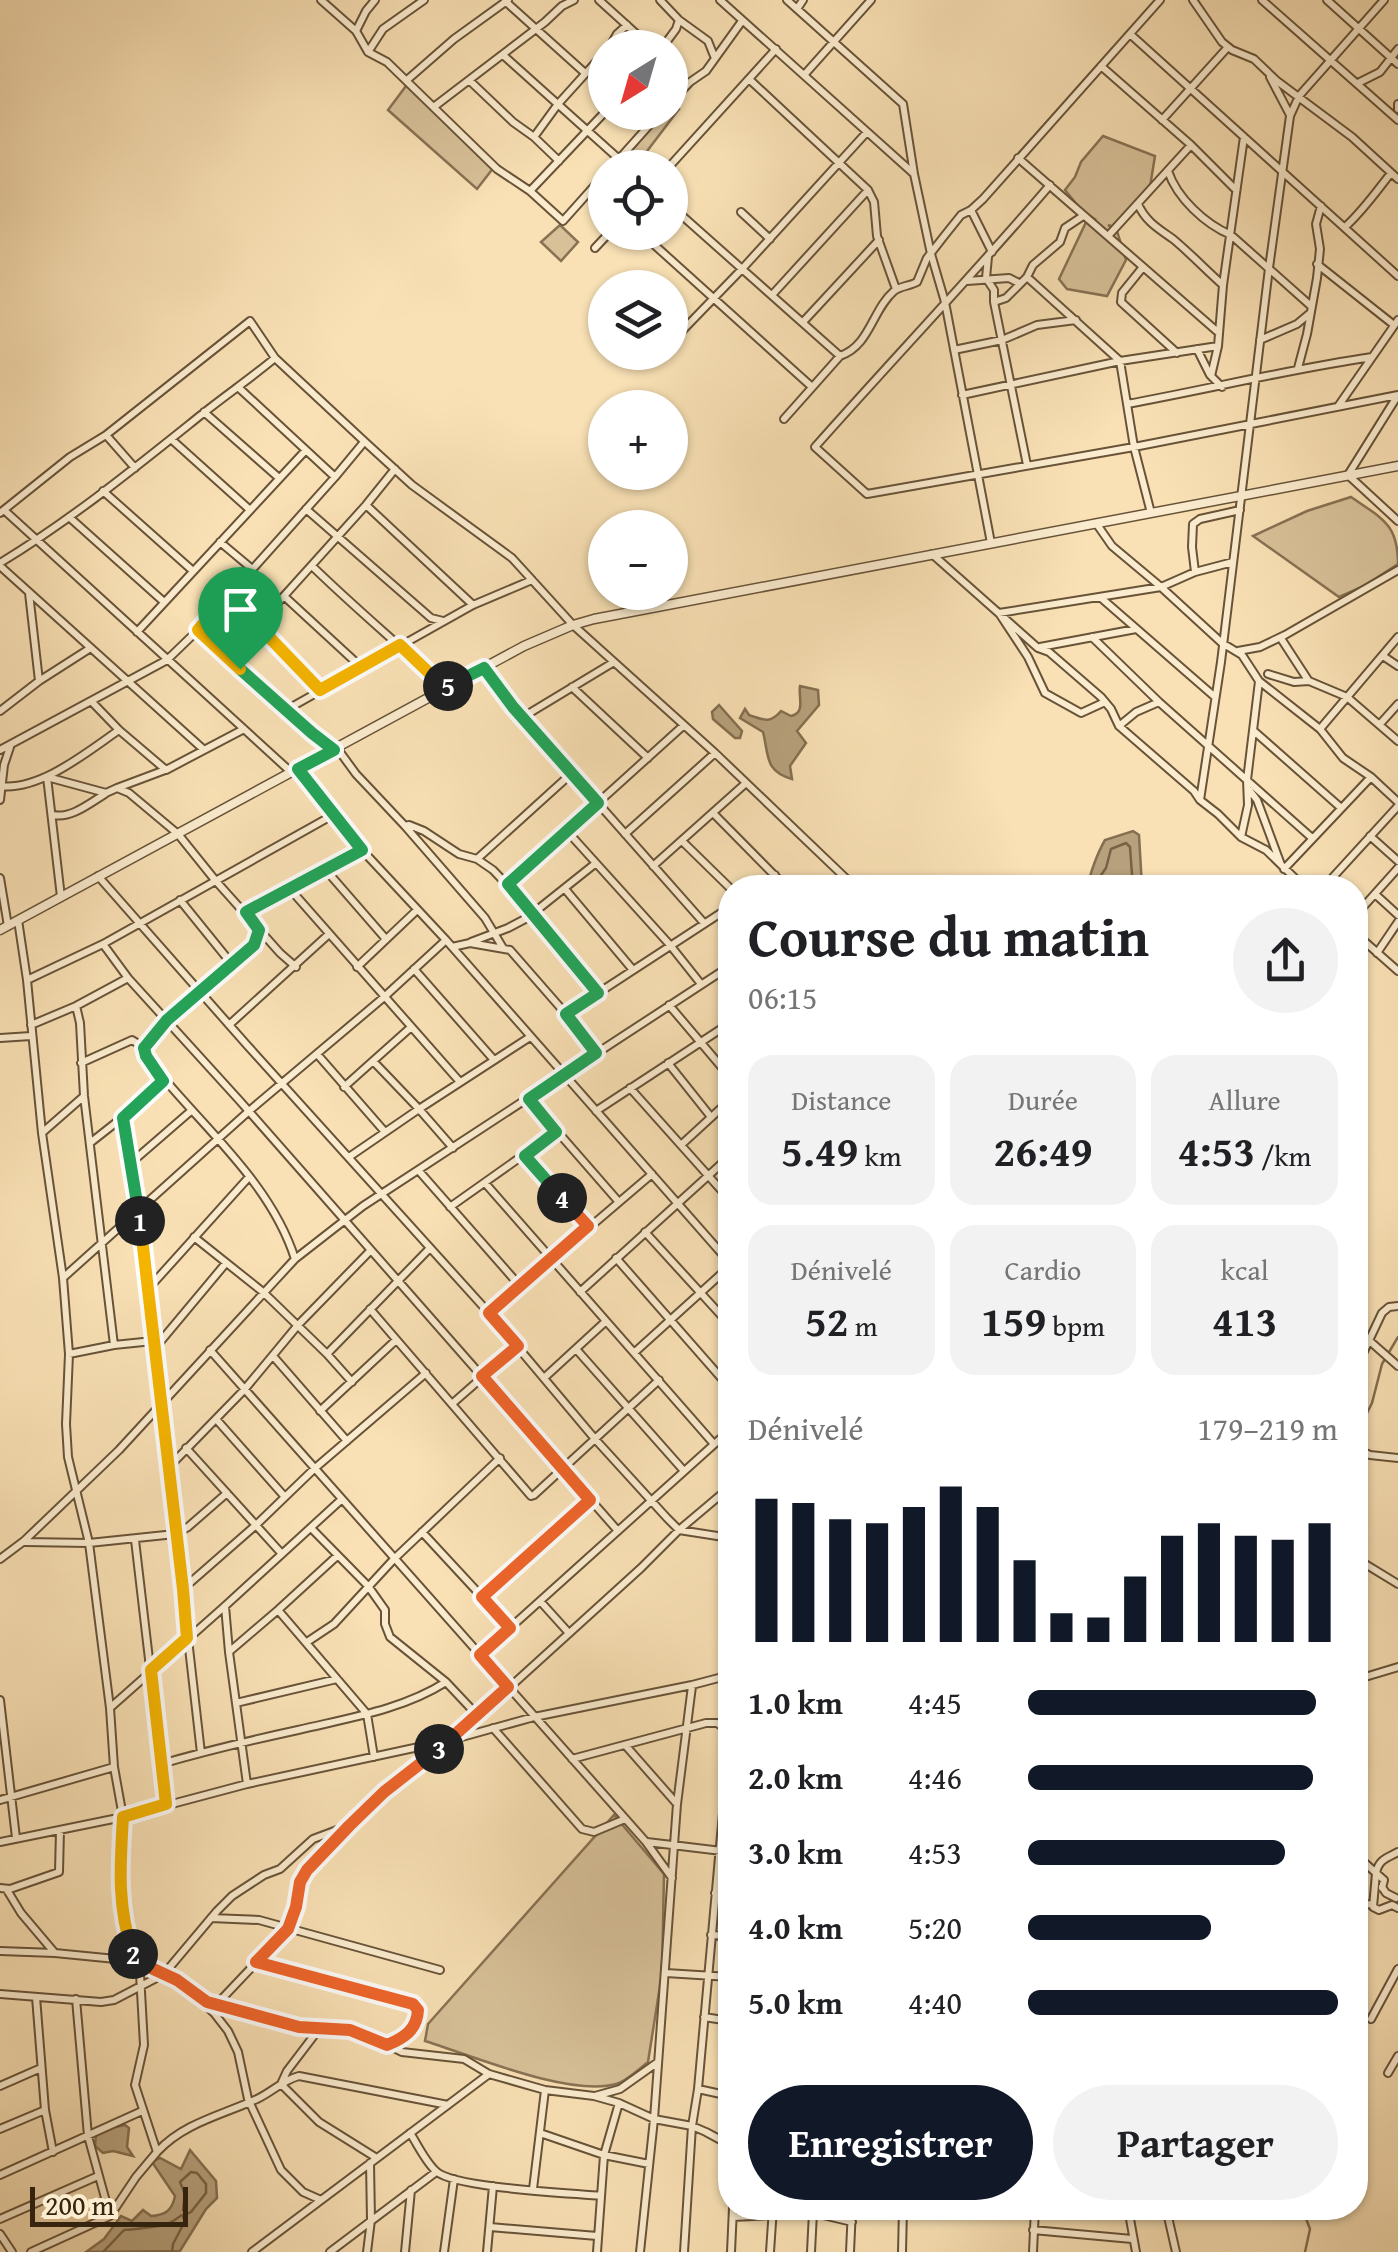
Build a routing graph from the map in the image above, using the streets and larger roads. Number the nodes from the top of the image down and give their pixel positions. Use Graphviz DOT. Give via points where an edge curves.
graph roads {
  1 [pos="321,0"];
  2 [pos="375,0"];
  3 [pos="408,0"];
  4 [pos="424,0"];
  5 [pos="506,0"];
  6 [pos="574,0"];
  7 [pos="600,0"];
  8 [pos="660,0"];
  9 [pos="720,0"];
  10 [pos="787,0"];
  11 [pos="803,0"];
  12 [pos="871,0"];
  13 [pos="1160,0"];
  14 [pos="1193,0"];
  15 [pos="1262,0"];
  16 [pos="1327,0"];
  17 [pos="1384,0"];
  18 [pos="797,8"];
  19 [pos="406,10"];
  20 [pos="679,20"];
  21 [pos="742,21"];
  22 [pos="627,25"];
  23 [pos="535,29"];
  24 [pos="1358,29"];
  25 [pos="621,30"];
  26 [pos="632,30"];
  27 [pos="675,30"];
  28 [pos="356,31"];
  29 [pos="1130,34"];
  30 [pos="832,41"];
  31 [pos="1228,47"];
  32 [pos="776,49"];
  33 [pos="1398,49"];
  34 [pos="368,52"];
  35 [pos="502,55"];
  36 [pos="715,57"];
  37 [pos="1390,57"];
  38 [pos="1330,61"];
  39 [pos="1398,64"];
  40 [pos="1101,66"];
  41 [pos="588,70"];
  42 [pos="1267,72"];
  43 [pos="585,73"];
  44 [pos="805,74"];
  45 [pos="748,79"];
  46 [pos="407,80"];
  47 [pos="469,80"];
  48 [pos="688,84"];
  49 [pos="1356,84"];
  50 [pos="1191,89"];
  51 [pos="1299,96"];
  52 [pos="558,104"];
  53 [pos="435,106"];
  54 [pos="1290,116"];
  55 [pos="1162,120"];
  56 [pos="1398,120"];
  57 [pos="645,130"];
  58 [pos="588,131"];
  59 [pos="866,132"];
  60 [pos="534,137"];
  61 [pos="1244,137"];
  62 [pos="1191,145"];
  63 [pos="610,150"];
  64 [pos="626,150"];
  65 [pos="684,150"];
  66 [pos="1018,158"];
  67 [pos="559,161"];
  68 [pos="839,162"];
  69 [pos="1168,171"];
  70 [pos="1282,171"];
  71 [pos="914,174"];
  72 [pos="1395,175"];
  73 [pos="1050,185"];
  74 [pos="868,190"];
  75 [pos="1236,190"];
  76 [pos="530,191"];
  77 [pos="588,193"];
  78 [pos="1138,204"];
  79 [pos="1321,206"];
  80 [pos="971,210"];
  81 [pos="740,212"];
  82 [pos="1084,216"];
  83 [pos="688,221"];
  84 [pos="1344,228"];
  85 [pos="1232,235"];
  86 [pos="1108,236"];
  87 [pos="770,239"];
  88 [pos="879,240"];
  89 [pos="660,250"];
  90 [pos="931,254"];
  91 [pos="990,255"];
  92 [pos="1317,264"];
  93 [pos="1143,267"];
  94 [pos="1269,268"];
  95 [pos="742,269"];
  96 [pos="1398,276"];
  97 [pos="1027,277"];
  98 [pos="986,278"];
  99 [pos="966,280"];
  100 [pos="1019,283"];
  101 [pos="1267,284"];
  102 [pos="1222,285"];
  103 [pos="896,288"];
  104 [pos="1295,291"];
  105 [pos="772,296"];
  106 [pos="714,299"];
  107 [pos="945,302"];
  108 [pos="994,302"];
  109 [pos="1310,310"];
  110 [pos="1076,320"];
  111 [pos="803,322"];
  112 [pos="1396,322"];
  113 [pos="1297,324"];
  114 [pos="688,325"];
  115 [pos="1308,326"];
  116 [pos="1219,333"];
  117 [pos="1002,340"];
  118 [pos="1260,340"];
  119 [pos="1218,346"];
  120 [pos="1197,349"];
  121 [pos="954,350"];
  122 [pos="1178,352"];
  123 [pos="840,356"];
  124 [pos="1372,357"];
  125 [pos="275,358"];
  126 [pos="1120,361"];
  127 [pos="1298,368"];
  128 [pos="1211,376"];
  129 [pos="1256,378"];
  130 [pos="1011,385"];
  131 [pos="1222,386"];
  132 [pos="812,387"];
  133 [pos="238,388"];
  134 [pos="962,395"];
  135 [pos="1398,395"];
  136 [pos="1128,404"];
  137 [pos="1338,406"];
  138 [pos="204,412"];
  139 [pos="784,419"];
  140 [pos="1250,422"];
  141 [pos="106,435"];
  142 [pos="172,440"];
  143 [pos="364,441"];
  144 [pos="1134,446"];
  145 [pos="305,451"];
  146 [pos="1027,465"];
  147 [pos="1398,466"];
  148 [pos="135,468"];
  149 [pos="395,469"];
  150 [pos="977,474"];
  151 [pos="1348,475"];
  152 [pos="336,477"];
  153 [pos="279,478"];
  154 [pos="103,492"];
  155 [pos="1241,496"];
  156 [pos="366,505"];
  157 [pos="306,509"];
  158 [pos="250,510"];
  159 [pos="1240,510"];
  160 [pos="2,512"];
  161 [pos="1152,513"];
  162 [pos="69,517"];
  163 [pos="1398,521"];
  164 [pos="1096,523"];
  165 [pos="338,536"];
  166 [pos="36,541"];
  167 [pos="220,542"];
  168 [pos="990,543"];
  169 [pos="931,554"];
  170 [pos="1233,562"];
  171 [pos="0,564"];
  172 [pos="312,566"];
  173 [pos="251,568"];
  174 [pos="1398,570"];
  175 [pos="193,571"];
  176 [pos="1195,572"];
  177 [pos="533,579"];
  178 [pos="1161,587"];
  179 [pos="29,593"];
  180 [pos="1099,596"];
  181 [pos="285,597"];
  182 [pos="224,600"];
  183 [pos="164,602"];
  184 [pos="473,605"];
  185 [pos="999,613"];
  186 [pos="430,618"];
  187 [pos="444,622"];
  188 [pos="573,625"];
  189 [pos="257,626"];
  190 [pos="1138,629"];
  191 [pos="198,630"];
  192 [pos="429,630"];
  193 [pos="137,632"];
  194 [pos="1092,637"];
  195 [pos="1398,637"];
  196 [pos="1282,640"];
  197 [pos="1222,644"];
  198 [pos="400,645"];
  199 [pos="90,648"];
  200 [pos="1038,648"];
  201 [pos="1237,651"];
  202 [pos="1383,656"];
  203 [pos="167,660"];
  204 [pos="614,662"];
  205 [pos="1398,666"];
  206 [pos="361,667"];
  207 [pos="484,668"];
  208 [pos="1268,674"];
  209 [pos="39,681"];
  210 [pos="1260,681"];
  211 [pos="1309,681"];
  212 [pos="127,682"];
  213 [pos="572,687"];
  214 [pos="445,688"];
  215 [pos="320,690"];
  216 [pos="1348,697"];
  217 [pos="1215,698"];
  218 [pos="92,702"];
  219 [pos="1106,702"];
  220 [pos="1159,702"];
  221 [pos="1398,704"];
  222 [pos="0,710"];
  223 [pos="286,710"];
  224 [pos="522,717"];
  225 [pos="1380,724"];
  226 [pos="684,725"];
  227 [pos="1120,726"];
  228 [pos="244,728"];
  229 [pos="1320,728"];
  230 [pos="120,730"];
  231 [pos="1254,731"];
  232 [pos="1398,741"];
  233 [pos="1208,745"];
  234 [pos="11,746"];
  235 [pos="203,748"];
  236 [pos="335,749"];
  237 [pos="0,750"];
  238 [pos="715,752"];
  239 [pos="648,758"];
  240 [pos="166,770"];
  241 [pos="294,771"];
  242 [pos="572,772"];
  243 [pos="1370,776"];
  244 [pos="48,777"];
  245 [pos="1247,780"];
  246 [pos="746,783"];
  247 [pos="1202,785"];
  248 [pos="2,786"];
  249 [pos="117,788"];
  250 [pos="1249,790"];
  251 [pos="1194,791"];
  252 [pos="106,793"];
  253 [pos="0,800"];
  254 [pos="1200,800"];
  255 [pos="598,803"];
  256 [pos="1398,804"];
  257 [pos="1340,807"];
  258 [pos="713,814"];
  259 [pos="53,815"];
  260 [pos="333,815"];
  261 [pos="405,826"];
  262 [pos="567,831"];
  263 [pos="178,834"];
  264 [pos="625,834"];
  265 [pos="1370,836"];
  266 [pos="1241,837"];
  267 [pos="1312,838"];
  268 [pos="682,841"];
  269 [pos="362,850"];
  270 [pos="476,859"];
  271 [pos="596,863"];
  272 [pos="1398,864"];
  273 [pos="653,866"];
  274 [pos="1283,868"];
  275 [pos="325,870"];
  276 [pos="775,875"];
  277 [pos="842,875"];
  278 [pos="1291,875"];
  279 [pos="1335,875"];
  280 [pos="98,876"];
  281 [pos="718,876"];
  282 [pos="0,878"];
  283 [pos="215,880"];
  284 [pos="508,884"];
  285 [pos="290,889"];
  286 [pos="565,889"];
  287 [pos="1375,894"];
  288 [pos="61,897"];
  289 [pos="180,900"];
  290 [pos="1368,902"];
  291 [pos="417,910"];
  292 [pos="246,912"];
  293 [pos="534,914"];
  294 [pos="718,914"];
  295 [pos="1398,918"];
  296 [pos="18,920"];
  297 [pos="141,922"];
  298 [pos="704,923"];
  299 [pos="4,928"];
  300 [pos="259,930"];
  301 [pos="496,933"];
  302 [pos="329,934"];
  303 [pos="385,938"];
  304 [pos="470,943"];
  305 [pos="103,944"];
  306 [pos="449,944"];
  307 [pos="1368,944"];
  308 [pos="670,945"];
  309 [pos="504,948"];
  310 [pos="1378,953"];
  311 [pos="231,963"];
  312 [pos="296,967"];
  313 [pos="357,967"];
  314 [pos="414,968"];
  315 [pos="633,970"];
  316 [pos="1398,971"];
  317 [pos="718,973"];
  318 [pos="128,978"];
  319 [pos="27,980"];
  320 [pos="701,984"];
  321 [pos="200,991"];
  322 [pos="598,993"];
  323 [pos="383,998"];
  324 [pos="669,1004"];
  325 [pos="76,1006"];
  326 [pos="566,1014"];
  327 [pos="167,1020"];
  328 [pos="31,1025"];
  329 [pos="229,1025"];
  330 [pos="410,1028"];
  331 [pos="718,1031"];
  332 [pos="31,1036"];
  333 [pos="530,1037"];
  334 [pos="0,1038"];
  335 [pos="700,1043"];
  336 [pos="144,1048"];
  337 [pos="596,1053"];
  338 [pos="316,1054"];
  339 [pos="494,1060"];
  340 [pos="373,1061"];
  341 [pos="82,1063"];
  342 [pos="668,1063"];
  343 [pos="718,1063"];
  344 [pos="565,1076"];
  345 [pos="163,1081"];
  346 [pos="460,1082"];
  347 [pos="283,1083"];
  348 [pos="344,1086"];
  349 [pos="630,1088"];
  350 [pos="84,1096"];
  351 [pos="529,1099"];
  352 [pos="419,1109"];
  353 [pos="192,1110"];
  354 [pos="718,1110"];
  355 [pos="248,1111"];
  356 [pos="596,1111"];
  357 [pos="710,1117"];
  358 [pos="123,1118"];
  359 [pos="384,1132"];
  360 [pos="556,1132"];
  361 [pos="42,1133"];
  362 [pos="218,1138"];
  363 [pos="90,1143"];
  364 [pos="682,1144"];
  365 [pos="453,1148"];
  366 [pos="525,1156"];
  367 [pos="350,1158"];
  368 [pos="132,1162"];
  369 [pos="718,1166"];
  370 [pos="419,1171"];
  371 [pos="652,1174"];
  372 [pos="708,1175"];
  373 [pos="248,1177"];
  374 [pos="485,1183"];
  375 [pos="718,1186"];
  376 [pos="382,1195"];
  377 [pos="618,1201"];
  378 [pos="677,1203"];
  379 [pos="450,1207"];
  380 [pos="138,1210"];
  381 [pos="344,1220"];
  382 [pos="588,1226"];
  383 [pos="645,1232"];
  384 [pos="194,1237"];
  385 [pos="102,1244"];
  386 [pos="430,1248"];
  387 [pos="370,1251"];
  388 [pos="718,1251"];
  389 [pos="616,1258"];
  390 [pos="294,1259"];
  391 [pos="551,1260"];
  392 [pos="226,1263"];
  393 [pos="718,1276"];
  394 [pos="63,1278"];
  395 [pos="397,1280"];
  396 [pos="520,1286"];
  397 [pos="147,1290"];
  398 [pos="263,1292"];
  399 [pos="580,1292"];
  400 [pos="700,1293"];
  401 [pos="1398,1306"];
  402 [pos="370,1309"];
  403 [pos="718,1312"];
  404 [pos="489,1313"];
  405 [pos="670,1320"];
  406 [pos="606,1321"];
  407 [pos="298,1325"];
  408 [pos="396,1340"];
  409 [pos="1368,1340"];
  410 [pos="114,1345"];
  411 [pos="154,1345"];
  412 [pos="518,1346"];
  413 [pos="576,1349"];
  414 [pos="210,1350"];
  415 [pos="635,1352"];
  416 [pos="69,1354"];
  417 [pos="328,1354"];
  418 [pos="273,1356"];
  419 [pos="1398,1366"];
  420 [pos="718,1371"];
  421 [pos="426,1373"];
  422 [pos="482,1376"];
  423 [pos="544,1378"];
  424 [pos="659,1380"];
  425 [pos="352,1382"];
  426 [pos="244,1390"];
  427 [pos="453,1403"];
  428 [pos="162,1406"];
  429 [pos="628,1408"];
  430 [pos="320,1411"];
  431 [pos="216,1419"];
  432 [pos="595,1438"];
  433 [pos="718,1440"];
  434 [pos="347,1441"];
  435 [pos="714,1444"];
  436 [pos="186,1448"];
  437 [pos="1368,1454"];
  438 [pos="500,1458"];
  439 [pos="1398,1458"];
  440 [pos="168,1468"];
  441 [pos="563,1468"];
  442 [pos="314,1469"];
  443 [pos="684,1471"];
  444 [pos="76,1490"];
  445 [pos="227,1492"];
  446 [pos="285,1497"];
  447 [pos="718,1497"];
  448 [pos="342,1499"];
  449 [pos="590,1500"];
  450 [pos="652,1502"];
  451 [pos="256,1525"];
  452 [pos="310,1528"];
  453 [pos="680,1530"];
  454 [pos="618,1531"];
  455 [pos="422,1532"];
  456 [pos="175,1534"];
  457 [pos="718,1536"];
  458 [pos="134,1540"];
  459 [pos="24,1542"];
  460 [pos="90,1543"];
  461 [pos="282,1554"];
  462 [pos="336,1556"];
  463 [pos="394,1559"];
  464 [pos="0,1560"];
  465 [pos="1368,1565"];
  466 [pos="1398,1584"];
  467 [pos="368,1586"];
  468 [pos="183,1589"];
  469 [pos="482,1597"];
  470 [pos="540,1601"];
  471 [pos="226,1606"];
  472 [pos="278,1610"];
  473 [pos="510,1628"];
  474 [pos="568,1632"];
  475 [pos="187,1638"];
  476 [pos="307,1642"];
  477 [pos="229,1652"];
  478 [pos="480,1655"];
  479 [pos="1398,1668"];
  480 [pos="151,1670"];
  481 [pos="1368,1676"];
  482 [pos="337,1678"];
  483 [pos="718,1678"];
  484 [pos="446,1682"];
  485 [pos="692,1685"];
  486 [pos="508,1687"];
  487 [pos="0,1700"];
  488 [pos="236,1703"];
  489 [pos="110,1708"];
  490 [pos="367,1714"];
  491 [pos="478,1716"];
  492 [pos="1,1717"];
  493 [pos="534,1717"];
  494 [pos="718,1724"];
  495 [pos="493,1728"];
  496 [pos="688,1729"];
  497 [pos="451,1740"];
  498 [pos="241,1742"];
  499 [pos="626,1746"];
  500 [pos="200,1753"];
  501 [pos="374,1756"];
  502 [pos="2,1757"];
  503 [pos="572,1759"];
  504 [pos="161,1764"];
  505 [pos="114,1767"];
  506 [pos="247,1784"];
  507 [pos="10,1798"];
  508 [pos="0,1800"];
  509 [pos="166,1804"];
  510 [pos="677,1804"];
  511 [pos="123,1817"];
  512 [pos="625,1818"];
  513 [pos="349,1826"];
  514 [pos="60,1830"];
  515 [pos="16,1838"];
  516 [pos="0,1842"];
  517 [pos="646,1842"];
  518 [pos="675,1848"];
  519 [pos="718,1852"];
  520 [pos="1398,1852"];
  521 [pos="718,1862"];
  522 [pos="1368,1866"];
  523 [pos="1376,1873"];
  524 [pos="672,1878"];
  525 [pos="1380,1886"];
  526 [pos="3,1889"];
  527 [pos="715,1893"];
  528 [pos="718,1893"];
  529 [pos="1396,1901"];
  530 [pos="1368,1904"];
  531 [pos="1372,1904"];
  532 [pos="211,1918"];
  533 [pos="288,1929"];
  534 [pos="711,1935"];
  535 [pos="718,1935"];
  536 [pos="0,1951"];
  537 [pos="55,1953"];
  538 [pos="136,1961"];
  539 [pos="256,1962"];
  540 [pos="1398,1968"];
  541 [pos="440,1970"];
  542 [pos="666,1973"];
  543 [pos="164,1974"];
  544 [pos="707,1975"];
  545 [pos="718,1976"];
  546 [pos="140,1986"];
  547 [pos="0,1994"];
  548 [pos="36,1997"];
  549 [pos="200,1998"];
  550 [pos="76,1999"];
  551 [pos="216,2006"];
  552 [pos="704,2017"];
  553 [pos="718,2019"];
  554 [pos="1372,2019"];
  555 [pos="320,2028"];
  556 [pos="387,2045"];
  557 [pos="1398,2056"];
  558 [pos="658,2062"];
  559 [pos="41,2068"];
  560 [pos="1388,2073"];
  561 [pos="489,2074"];
  562 [pos="281,2084"];
  563 [pos="0,2086"];
  564 [pos="698,2089"];
  565 [pos="545,2090"];
  566 [pos="718,2093"];
  567 [pos="594,2096"];
  568 [pos="250,2102"];
  569 [pos="619,2104"];
  570 [pos="448,2105"];
  571 [pos="45,2110"];
  572 [pos="142,2111"];
  573 [pos="654,2119"];
  574 [pos="692,2126"];
  575 [pos="0,2129"];
  576 [pos="540,2133"];
  577 [pos="410,2134"];
  578 [pos="88,2136"];
  579 [pos="718,2139"];
  580 [pos="53,2152"];
  581 [pos="157,2152"];
  582 [pos="604,2155"];
  583 [pos="373,2160"];
  584 [pos="649,2164"];
  585 [pos="436,2172"];
  586 [pos="0,2175"];
  587 [pos="98,2176"];
  588 [pos="454,2180"];
  589 [pos="493,2186"];
  590 [pos="534,2189"];
  591 [pos="412,2190"];
  592 [pos="601,2196"];
  593 [pos="321,2200"];
  594 [pos="110,2216"];
  595 [pos="0,2220"];
  596 [pos="370,2220"];
  597 [pos="733,2220"];
  598 [pos="772,2220"];
  599 [pos="812,2220"];
  600 [pos="844,2220"];
  601 [pos="903,2220"];
  602 [pos="1034,2220"];
  603 [pos="1131,2220"];
  604 [pos="1169,2220"];
  605 [pos="852,2222"];
  606 [pos="490,2226"];
  607 [pos="1034,2230"];
  608 [pos="0,2234"];
  609 [pos="598,2236"];
  610 [pos="1132,2239"];
  611 [pos="12,2252"];
  612 [pos="30,2252"];
  613 [pos="252,2252"];
  614 [pos="330,2252"];
  615 [pos="367,2252"];
  616 [pos="405,2252"];
  617 [pos="444,2252"];
  618 [pos="488,2252"];
  619 [pos="597,2252"];
  620 [pos="640,2252"];
  621 [pos="684,2252"];
  622 [pos="731,2252"];
  623 [pos="770,2252"];
  624 [pos="810,2252"];
  625 [pos="850,2252"];
  626 [pos="902,2252"];
  627 [pos="1033,2252"];
  628 [pos="1136,2252"];
  629 [pos="1176,2252"];
  1 -- 28 [label="street"];
  2 -- 28 [label="street"];
  3 -- 19 [label="street"];
  4 -- 19 [label="street"];
  5 -- 23 [label="street"];
  5 -- 46 [label="street"];
  6 -- 23 [label="street"];
  7 -- 22 [label="street"];
  8 -- 20 [label="street"];
  9 -- 21 [label="street"];
  10 -- 18 [label="street"];
  11 -- 18 [label="street"];
  12 -- 30 [label="street"];
  13 -- 29 [label="street"];
  14 -- 31 [label="street"];
  15 -- 38 [label="street"];
  16 -- 24 [label="street"];
  17 -- 24 [label="street"];
  18 -- 30 [label="street"];
  19 -- 34 [label="street"];
  20 -- 27 [label="street"];
  20 -- 36 [label="street" via="708,42"];
  21 -- 32 [label="street"];
  21 -- 36 [label="street"];
  22 -- 25 [label="street"];
  22 -- 26 [label="street"];
  23 -- 35 [label="street"];
  23 -- 43 [label="street"];
  24 -- 37 [label="street"];
  24 -- 38 [label="street"];
  28 -- 34 [label="street"];
  29 -- 40 [label="street"];
  29 -- 50 [label="street"];
  30 -- 44 [label="street"];
  30 -- 71 [label="street" via="903,104"];
  31 -- 42 [label="street"];
  31 -- 50 [label="street"];
  32 -- 44 [label="street"];
  32 -- 45 [label="street"];
  33 -- 37 [label="street"];
  34 -- 46 [label="street"];
  35 -- 47 [label="street"];
  35 -- 52 [label="street"];
  36 -- 48 [label="street"];
  37 -- 39 [label="street"];
  37 -- 49 [label="street" via="1375,77"];
  38 -- 49 [label="street"];
  38 -- 51 [label="street"];
  40 -- 55 [label="street"];
  40 -- 66 [label="street"];
  41 -- 43 [label="street"];
  42 -- 51 [label="street"];
  42 -- 54 [label="street"];
  43 -- 52 [label="street"];
  44 -- 59 [label="street"];
  45 -- 65 [label="street"];
  45 -- 68 [label="street"];
  46 -- 53 [label="street"];
  47 -- 53 [label="street"];
  47 -- 60 [label="street"];
  49 -- 56 [label="street"];
  50 -- 55 [label="street"];
  50 -- 61 [label="street"];
  51 -- 54 [label="street"];
  51 -- 72 [label="street"];
  52 -- 58 [label="street"];
  52 -- 60 [label="street"];
  53 -- 76 [label="street" via="497,169"];
  54 -- 70 [label="street"];
  55 -- 62 [label="street"];
  57 -- 64 [label="street"];
  58 -- 63 [label="street"];
  58 -- 67 [label="street"];
  59 -- 68 [label="street"];
  59 -- 71 [label="street"];
  60 -- 67 [label="street"];
  61 -- 70 [label="street"];
  61 -- 75 [label="street"];
  62 -- 69 [label="street"];
  62 -- 75 [label="street"];
  66 -- 73 [label="street"];
  66 -- 80 [label="street"];
  67 -- 76 [label="street"];
  68 -- 74 [label="street"];
  68 -- 87 [label="street"];
  69 -- 78 [label="street"];
  69 -- 85 [label="street" via="1186,200"];
  70 -- 79 [label="street"];
  70 -- 94 [label="street"];
  71 -- 90 [label="street"];
  72 -- 84 [label="street"];
  73 -- 82 [label="street"];
  73 -- 91 [label="street"];
  74 -- 88 [label="street"];
  74 -- 105 [label="street"];
  75 -- 85 [label="street"];
  76 -- 77 [label="street" via="563,221"];
  78 -- 86 [label="street"];
  78 -- 102 [label="street"];
  79 -- 84 [label="street"];
  79 -- 92 [label="street"];
  80 -- 90 [label="street"];
  80 -- 91 [label="street"];
  81 -- 87 [label="street"];
  82 -- 86 [label="street"];
  82 -- 97 [label="street" via="1065,228"];
  83 -- 95 [label="street"];
  84 -- 96 [label="street"];
  85 -- 94 [label="street"];
  85 -- 102 [label="street"];
  86 -- 93 [label="street"];
  87 -- 95 [label="street"];
  88 -- 103 [label="street"];
  88 -- 111 [label="street"];
  89 -- 106 [label="street"];
  90 -- 103 [label="street" via="917,282"];
  90 -- 107 [label="street"];
  91 -- 98 [label="street"];
  91 -- 99 [label="street"];
  92 -- 109 [label="street"];
  92 -- 112 [label="street"];
  93 -- 116 [label="street"];
  93 -- 122 [label="street" via="1121,302"];
  94 -- 101 [label="street"];
  94 -- 104 [label="street"];
  95 -- 105 [label="street"];
  95 -- 106 [label="street"];
  97 -- 100 [label="street"];
  97 -- 110 [label="street"];
  98 -- 99 [label="street"];
  98 -- 100 [label="street"];
  98 -- 108 [label="street"];
  99 -- 107 [label="street"];
  100 -- 108 [label="street"];
  101 -- 104 [label="street"];
  101 -- 118 [label="street"];
  102 -- 116 [label="street"];
  103 -- 123 [label="street" via="859,344"];
  104 -- 109 [label="street"];
  105 -- 111 [label="street"];
  106 -- 114 [label="street"];
  106 -- 132 [label="street"];
  107 -- 121 [label="street"];
  107 -- 150 [label="street" via="815,447 867,494"];
  108 -- 117 [label="street"];
  109 -- 113 [label="street"];
  109 -- 115 [label="street"];
  110 -- 117 [label="street" via="1037,325"];
  110 -- 126 [label="street"];
  111 -- 123 [label="street"];
  112 -- 124 [label="street"];
  113 -- 115 [label="street"];
  113 -- 118 [label="street"];
  115 -- 127 [label="street"];
  116 -- 119 [label="street"];
  117 -- 121 [label="street"];
  117 -- 130 [label="street"];
  118 -- 129 [label="street"];
  119 -- 120 [label="street"];
  119 -- 128 [label="street"];
  120 -- 122 [label="street"];
  120 -- 128 [label="street"];
  121 -- 134 [label="street"];
  122 -- 126 [label="street"];
  123 -- 132 [label="street"];
  124 -- 127 [label="street"];
  124 -- 137 [label="street"];
  125 -- 133 [label="street"];
  125 -- 141 [label="street" via="250,321"];
  125 -- 143 [label="street"];
  126 -- 130 [label="street"];
  126 -- 136 [label="street"];
  127 -- 129 [label="street"];
  128 -- 131 [label="street"];
  129 -- 131 [label="street"];
  129 -- 140 [label="street"];
  130 -- 134 [label="street"];
  130 -- 146 [label="street"];
  131 -- 136 [label="street"];
  132 -- 139 [label="street"];
  133 -- 138 [label="street"];
  133 -- 145 [label="street"];
  134 -- 150 [label="street"];
  135 -- 137 [label="street"];
  135 -- 151 [label="street"];
  136 -- 144 [label="street"];
  137 -- 140 [label="street"];
  138 -- 142 [label="street"];
  138 -- 153 [label="street"];
  140 -- 144 [label="street"];
  140 -- 155 [label="street"];
  141 -- 148 [label="street"];
  141 -- 160 [label="street"];
  142 -- 148 [label="street"];
  142 -- 158 [label="street"];
  143 -- 149 [label="street"];
  143 -- 152 [label="street"];
  144 -- 146 [label="street"];
  144 -- 161 [label="street"];
  145 -- 152 [label="street"];
  145 -- 153 [label="street"];
  146 -- 150 [label="street"];
  147 -- 151 [label="street"];
  148 -- 154 [label="street"];
  149 -- 156 [label="street"];
  149 -- 177 [label="street"];
  150 -- 168 [label="street"];
  151 -- 155 [label="street"];
  151 -- 163 [label="street"];
  152 -- 157 [label="street"];
  153 -- 158 [label="street"];
  154 -- 162 [label="street"];
  154 -- 175 [label="street"];
  155 -- 159 [label="street"];
  155 -- 161 [label="street"];
  156 -- 165 [label="street"];
  156 -- 184 [label="street"];
  157 -- 165 [label="street"];
  157 -- 173 [label="street"];
  158 -- 167 [label="street"];
  159 -- 170 [label="street"];
  159 -- 176 [label="street" via="1195,522"];
  160 -- 166 [label="street"];
  161 -- 164 [label="street"];
  162 -- 166 [label="street"];
  162 -- 183 [label="street"];
  164 -- 168 [label="street"];
  164 -- 178 [label="street" via="1112,546"];
  165 -- 172 [label="street"];
  165 -- 186 [label="street"];
  166 -- 171 [label="street"];
  166 -- 193 [label="street"];
  167 -- 173 [label="street"];
  167 -- 175 [label="street"];
  168 -- 169 [label="street"];
  169 -- 185 [label="street"];
  169 -- 188 [label="street"];
  170 -- 176 [label="street"];
  170 -- 197 [label="street"];
  171 -- 179 [label="street"];
  172 -- 181 [label="street"];
  172 -- 198 [label="street"];
  173 -- 182 [label="street"];
  174 -- 201 [label="street" via="1273,641"];
  175 -- 183 [label="street"];
  176 -- 178 [label="street"];
  177 -- 184 [label="street"];
  177 -- 188 [label="street"];
  178 -- 180 [label="street"];
  178 -- 197 [label="street"];
  179 -- 199 [label="street"];
  179 -- 209 [label="street"];
  180 -- 185 [label="street"];
  180 -- 190 [label="street"];
  181 -- 189 [label="street"];
  181 -- 206 [label="street"];
  182 -- 189 [label="street"];
  182 -- 191 [label="street"];
  183 -- 193 [label="street"];
  184 -- 187 [label="street"];
  185 -- 200 [label="street"];
  185 -- 219 [label="street" via="1046,694 1081,713"];
  186 -- 187 [label="street"];
  186 -- 192 [label="street"];
  187 -- 192 [label="street"];
  188 -- 204 [label="street"];
  188 -- 207 [label="street"];
  189 -- 215 [label="street"];
  190 -- 194 [label="street"];
  190 -- 217 [label="street"];
  191 -- 203 [label="street"];
  191 -- 223 [label="street"];
  192 -- 198 [label="street"];
  193 -- 203 [label="street"];
  194 -- 200 [label="street"];
  194 -- 220 [label="street"];
  195 -- 202 [label="street"];
  196 -- 211 [label="street"];
  197 -- 201 [label="street"];
  197 -- 217 [label="street"];
  198 -- 206 [label="street"];
  198 -- 214 [label="street"];
  199 -- 209 [label="street"];
  199 -- 212 [label="street"];
  200 -- 219 [label="street"];
  201 -- 210 [label="street"];
  202 -- 205 [label="street"];
  202 -- 216 [label="street"];
  203 -- 212 [label="street"];
  203 -- 228 [label="street"];
  204 -- 213 [label="street"];
  204 -- 226 [label="street"];
  206 -- 215 [label="street"];
  207 -- 214 [label="street"];
  207 -- 224 [label="street"];
  208 -- 211 [label="street"];
  209 -- 222 [label="street"];
  210 -- 229 [label="street"];
  210 -- 231 [label="street"];
  211 -- 216 [label="street"];
  212 -- 218 [label="street"];
  212 -- 235 [label="street"];
  213 -- 224 [label="street"];
  213 -- 239 [label="street"];
  214 -- 236 [label="street"];
  215 -- 223 [label="street"];
  216 -- 225 [label="street"];
  216 -- 229 [label="street"];
  217 -- 233 [label="street"];
  218 -- 230 [label="street"];
  218 -- 234 [label="street"];
  219 -- 227 [label="street"];
  220 -- 227 [label="street"];
  220 -- 233 [label="street"];
  221 -- 225 [label="street"];
  223 -- 236 [label="street"];
  224 -- 242 [label="street"];
  225 -- 232 [label="street"];
  226 -- 238 [label="street"];
  226 -- 239 [label="street"];
  227 -- 251 [label="street"];
  228 -- 235 [label="street"];
  228 -- 241 [label="street"];
  229 -- 243 [label="street" via="1343,758"];
  230 -- 240 [label="street"];
  230 -- 244 [label="street"];
  231 -- 245 [label="street"];
  231 -- 257 [label="street"];
  233 -- 245 [label="street"];
  233 -- 247 [label="street"];
  234 -- 237 [label="street"];
  234 -- 248 [label="street"];
  235 -- 240 [label="street"];
  236 -- 241 [label="street"];
  236 -- 261 [label="street"];
  238 -- 246 [label="street"];
  238 -- 264 [label="street"];
  239 -- 255 [label="street"];
  240 -- 249 [label="street"];
  241 -- 260 [label="street"];
  241 -- 263 [label="street"];
  242 -- 255 [label="street"];
  242 -- 270 [label="street"];
  243 -- 256 [label="street"];
  243 -- 257 [label="street"];
  244 -- 248 [label="street"];
  244 -- 252 [label="street"];
  244 -- 259 [label="street"];
  245 -- 250 [label="street"];
  245 -- 267 [label="street"];
  246 -- 258 [label="street"];
  246 -- 277 [label="street"];
  247 -- 251 [label="street"];
  247 -- 254 [label="street"];
  248 -- 253 [label="street"];
  249 -- 252 [label="street"];
  249 -- 263 [label="street"];
  250 -- 266 [label="street"];
  250 -- 274 [label="street"];
  251 -- 254 [label="street"];
  252 -- 259 [label="street" via="75,812"];
  254 -- 266 [label="street"];
  255 -- 262 [label="street"];
  255 -- 264 [label="street"];
  256 -- 265 [label="street"];
  257 -- 267 [label="street"];
  258 -- 268 [label="street"];
  258 -- 276 [label="street"];
  259 -- 288 [label="street"];
  260 -- 269 [label="street"];
  260 -- 283 [label="street"];
  261 -- 270 [label="street"];
  261 -- 301 [label="street"];
  262 -- 271 [label="street"];
  262 -- 284 [label="street"];
  263 -- 280 [label="street"];
  263 -- 283 [label="street"];
  264 -- 273 [label="street"];
  265 -- 272 [label="street"];
  265 -- 279 [label="street"];
  266 -- 274 [label="street"];
  267 -- 274 [label="street"];
  268 -- 273 [label="street"];
  268 -- 281 [label="street"];
  269 -- 275 [label="street"];
  269 -- 291 [label="street"];
  270 -- 284 [label="street"];
  271 -- 286 [label="street"];
  271 -- 308 [label="street"];
  272 -- 287 [label="street"];
  273 -- 298 [label="street"];
  274 -- 278 [label="street"];
  275 -- 285 [label="street"];
  275 -- 303 [label="street"];
  280 -- 288 [label="street"];
  280 -- 297 [label="street"];
  282 -- 299 [label="street"];
  283 -- 289 [label="street"];
  283 -- 292 [label="street"];
  284 -- 293 [label="street"];
  285 -- 292 [label="street"];
  285 -- 302 [label="street"];
  286 -- 293 [label="street"];
  286 -- 315 [label="street"];
  287 -- 290 [label="street"];
  287 -- 295 [label="street"];
  288 -- 296 [label="street"];
  289 -- 297 [label="street"];
  289 -- 311 [label="street"];
  291 -- 303 [label="street"];
  291 -- 306 [label="street"];
  292 -- 300 [label="street"];
  293 -- 301 [label="street"];
  293 -- 322 [label="street"];
  294 -- 298 [label="street"];
  295 -- 310 [label="street"];
  296 -- 299 [label="street"];
  296 -- 319 [label="street"];
  297 -- 305 [label="street"];
  297 -- 321 [label="street"];
  298 -- 308 [label="street"];
  300 -- 311 [label="street" via="254,945"];
  300 -- 312 [label="street"];
  301 -- 304 [label="street"];
  301 -- 309 [label="street"];
  302 -- 312 [label="street"];
  302 -- 313 [label="street"];
  303 -- 313 [label="street"];
  304 -- 306 [label="street"];
  304 -- 309 [label="street"];
  305 -- 318 [label="street"];
  305 -- 319 [label="street"];
  306 -- 314 [label="street"];
  306 -- 333 [label="street"];
  307 -- 310 [label="street"];
  308 -- 315 [label="street"];
  308 -- 320 [label="street"];
  309 -- 326 [label="street"];
  310 -- 316 [label="street"];
  311 -- 321 [label="street"];
  312 -- 329 [label="street"];
  313 -- 323 [label="street"];
  314 -- 323 [label="street"];
  314 -- 339 [label="street"];
  315 -- 322 [label="street"];
  317 -- 320 [label="street"];
  318 -- 325 [label="street"];
  318 -- 327 [label="street"];
  319 -- 328 [label="street"];
  320 -- 324 [label="street"];
  321 -- 327 [label="street"];
  321 -- 329 [label="street"];
  322 -- 326 [label="street"];
  323 -- 330 [label="street"];
  323 -- 338 [label="street"];
  324 -- 335 [label="street"];
  324 -- 337 [label="street"];
  325 -- 328 [label="street"];
  325 -- 341 [label="street"];
  326 -- 337 [label="street"];
  327 -- 336 [label="street"];
  327 -- 355 [label="street"];
  328 -- 332 [label="street"];
  329 -- 347 [label="street"];
  330 -- 340 [label="street"];
  330 -- 346 [label="street"];
  331 -- 335 [label="street"];
  332 -- 334 [label="street"];
  332 -- 361 [label="street"];
  333 -- 339 [label="street"];
  333 -- 344 [label="street"];
  335 -- 342 [label="street"];
  335 -- 343 [label="street"];
  336 -- 341 [label="street" via="132,1040"];
  336 -- 345 [label="street"];
  337 -- 344 [label="street"];
  338 -- 347 [label="street"];
  338 -- 348 [label="street"];
  339 -- 346 [label="street"];
  340 -- 348 [label="street"];
  340 -- 352 [label="street"];
  341 -- 350 [label="street"];
  342 -- 349 [label="street"];
  342 -- 357 [label="street"];
  344 -- 351 [label="street"];
  344 -- 356 [label="street"];
  345 -- 353 [label="street"];
  345 -- 358 [label="street"];
  346 -- 352 [label="street"];
  347 -- 355 [label="street"];
  347 -- 367 [label="street"];
  348 -- 359 [label="street"];
  349 -- 356 [label="street"];
  349 -- 364 [label="street"];
  350 -- 361 [label="street"];
  350 -- 363 [label="street"];
  351 -- 360 [label="street"];
  351 -- 365 [label="street"];
  352 -- 359 [label="street"];
  352 -- 365 [label="street"];
  353 -- 362 [label="street"];
  353 -- 368 [label="street"];
  354 -- 357 [label="street"];
  355 -- 362 [label="street"];
  355 -- 381 [label="street"];
  356 -- 371 [label="street"];
  357 -- 364 [label="street"];
  358 -- 363 [label="street"];
  358 -- 368 [label="street"];
  359 -- 367 [label="street"];
  360 -- 366 [label="street"];
  360 -- 377 [label="street"];
  361 -- 394 [label="street"];
  362 -- 373 [label="street"];
  362 -- 380 [label="street"];
  363 -- 385 [label="street"];
  364 -- 372 [label="street"];
  365 -- 370 [label="street"];
  366 -- 374 [label="street"];
  366 -- 382 [label="street"];
  367 -- 376 [label="street"];
  368 -- 380 [label="street"];
  369 -- 372 [label="street"];
  370 -- 376 [label="street"];
  370 -- 379 [label="street"];
  371 -- 377 [label="street"];
  371 -- 378 [label="street"];
  372 -- 375 [label="street"];
  372 -- 378 [label="street"];
  373 -- 384 [label="street"];
  373 -- 390 [label="street" via="285,1230"];
  374 -- 379 [label="street"];
  374 -- 391 [label="street"];
  376 -- 381 [label="street"];
  376 -- 386 [label="street"];
  377 -- 382 [label="street"];
  378 -- 383 [label="street"];
  378 -- 388 [label="street"];
  379 -- 396 [label="street"];
  380 -- 385 [label="street"];
  380 -- 397 [label="street"];
  381 -- 387 [label="street"];
  381 -- 390 [label="street"];
  382 -- 391 [label="street"];
  383 -- 389 [label="street"];
  383 -- 400 [label="street"];
  384 -- 392 [label="street"];
  384 -- 397 [label="street"];
  385 -- 394 [label="street"];
  385 -- 410 [label="street"];
  386 -- 395 [label="street"];
  386 -- 404 [label="street"];
  387 -- 395 [label="street"];
  387 -- 407 [label="street"];
  389 -- 399 [label="street"];
  389 -- 405 [label="street"];
  390 -- 398 [label="street"];
  391 -- 396 [label="street"];
  391 -- 399 [label="street"];
  392 -- 398 [label="street"];
  392 -- 411 [label="street"];
  393 -- 400 [label="street"];
  394 -- 416 [label="street"];
  395 -- 402 [label="street"];
  395 -- 422 [label="street"];
  396 -- 404 [label="street"];
  397 -- 411 [label="street"];
  398 -- 407 [label="street"];
  398 -- 414 [label="street"];
  399 -- 406 [label="street"];
  400 -- 403 [label="street"];
  400 -- 405 [label="street"];
  401 -- 409 [label="street" via="1385,1309"];
  402 -- 408 [label="street"];
  402 -- 417 [label="street"];
  404 -- 412 [label="street"];
  405 -- 415 [label="street"];
  405 -- 420 [label="street"];
  406 -- 413 [label="street"];
  406 -- 415 [label="street"];
  407 -- 417 [label="street"];
  407 -- 418 [label="street"];
  408 -- 421 [label="street"];
  408 -- 425 [label="street"];
  409 -- 419 [label="street"];
  410 -- 411 [label="street"];
  410 -- 416 [label="street"];
  411 -- 428 [label="street"];
  412 -- 422 [label="street"];
  412 -- 423 [label="street"];
  413 -- 423 [label="street"];
  413 -- 429 [label="street"];
  414 -- 426 [label="street"];
  414 -- 428 [label="street"];
  415 -- 424 [label="street"];
  416 -- 444 [label="street" via="66,1424"];
  417 -- 425 [label="street"];
  418 -- 426 [label="street"];
  418 -- 430 [label="street"];
  421 -- 427 [label="street"];
  421 -- 434 [label="street"];
  422 -- 427 [label="street"];
  422 -- 441 [label="street"];
  423 -- 432 [label="street"];
  424 -- 429 [label="street"];
  424 -- 435 [label="street"];
  425 -- 430 [label="street"];
  426 -- 431 [label="street"];
  426 -- 442 [label="street"];
  427 -- 438 [label="street"];
  428 -- 440 [label="street"];
  428 -- 444 [label="street"];
  429 -- 432 [label="street"];
  429 -- 443 [label="street"];
  430 -- 434 [label="street"];
  431 -- 436 [label="street"];
  431 -- 446 [label="street"];
  432 -- 441 [label="street"];
  432 -- 450 [label="street"];
  433 -- 435 [label="street"];
  434 -- 442 [label="street"];
  435 -- 443 [label="street"];
  436 -- 440 [label="street"];
  436 -- 445 [label="street"];
  437 -- 439 [label="street"];
  438 -- 441 [label="street" via="531,1496"];
  438 -- 455 [label="street"];
  440 -- 456 [label="street"];
  441 -- 449 [label="street"];
  442 -- 446 [label="street"];
  442 -- 448 [label="street"];
  443 -- 450 [label="street"];
  444 -- 459 [label="street"];
  444 -- 460 [label="street"];
  445 -- 451 [label="street"];
  445 -- 456 [label="street"];
  446 -- 451 [label="street"];
  447 -- 453 [label="street"];
  448 -- 452 [label="street"];
  448 -- 463 [label="street"];
  449 -- 454 [label="street"];
  449 -- 469 [label="street"];
  450 -- 453 [label="street"];
  450 -- 454 [label="street"];
  451 -- 461 [label="street"];
  451 -- 468 [label="street"];
  452 -- 461 [label="street"];
  452 -- 462 [label="street"];
  453 -- 457 [label="street"];
  453 -- 474 [label="street"];
  454 -- 470 [label="street"];
  455 -- 463 [label="street"];
  455 -- 469 [label="street"];
  456 -- 458 [label="street"];
  456 -- 468 [label="street"];
  458 -- 460 [label="street"];
  458 -- 480 [label="street"];
  459 -- 460 [label="street"];
  459 -- 464 [label="street"];
  460 -- 489 [label="street"];
  461 -- 471 [label="street"];
  462 -- 467 [label="street"];
  462 -- 472 [label="street"];
  463 -- 467 [label="street"];
  463 -- 478 [label="street"];
  465 -- 466 [label="street"];
  467 -- 476 [label="street"];
  467 -- 484 [label="street" via="384,1610 390,1637"];
  468 -- 475 [label="street"];
  469 -- 473 [label="street"];
  470 -- 473 [label="street"];
  470 -- 474 [label="street"];
  471 -- 475 [label="street"];
  471 -- 477 [label="street"];
  472 -- 476 [label="street"];
  472 -- 477 [label="street"];
  473 -- 478 [label="street"];
  474 -- 486 [label="street"];
  475 -- 480 [label="street"];
  475 -- 500 [label="street"];
  476 -- 482 [label="street"];
  477 -- 488 [label="street"];
  478 -- 486 [label="street"];
  479 -- 481 [label="street"];
  480 -- 489 [label="street"];
  480 -- 504 [label="street"];
  482 -- 488 [label="street"];
  482 -- 490 [label="street"];
  483 -- 485 [label="street"];
  484 -- 490 [label="street"];
  484 -- 491 [label="street"];
  485 -- 493 [label="street"];
  485 -- 496 [label="street"];
  486 -- 491 [label="street"];
  486 -- 493 [label="street"];
  487 -- 492 [label="street"];
  488 -- 498 [label="street"];
  489 -- 505 [label="street"];
  490 -- 498 [label="street"];
  490 -- 501 [label="street"];
  491 -- 497 [label="street"];
  492 -- 502 [label="street"];
  493 -- 495 [label="street"];
  493 -- 503 [label="street"];
  494 -- 496 [label="street"];
  495 -- 497 [label="street"];
  495 -- 512 [label="street" via="582,1829 594,1832"];
  496 -- 499 [label="street"];
  496 -- 510 [label="street"];
  497 -- 501 [label="street"];
  497 -- 513 [label="street"];
  498 -- 500 [label="street"];
  498 -- 506 [label="street"];
  499 -- 503 [label="street"];
  499 -- 510 [label="street"];
  500 -- 504 [label="street"];
  501 -- 506 [label="street"];
  502 -- 507 [label="street"];
  503 -- 512 [label="street"];
  504 -- 509 [label="street"];
  505 -- 507 [label="street"];
  505 -- 511 [label="street"];
  506 -- 509 [label="street"];
  507 -- 508 [label="street"];
  507 -- 515 [label="street"];
  509 -- 511 [label="street"];
  510 -- 518 [label="street"];
  511 -- 514 [label="street"];
  511 -- 538 [label="street" via="121,1911"];
  512 -- 517 [label="street"];
  513 -- 532 [label="street" via="307,1843"];
  513 -- 533 [label="street" via="304,1875"];
  514 -- 515 [label="street"];
  514 -- 526 [label="street" via="58,1872"];
  515 -- 516 [label="street"];
  517 -- 518 [label="street"];
  517 -- 524 [label="street"];
  518 -- 519 [label="street"];
  518 -- 524 [label="street"];
  520 -- 523 [label="street" via="1385,1857"];
  521 -- 527 [label="street"];
  522 -- 523 [label="street"];
  523 -- 525 [label="street"];
  524 -- 542 [label="street"];
  525 -- 529 [label="street"];
  525 -- 531 [label="street"];
  526 -- 537 [label="street"];
  527 -- 528 [label="street"];
  527 -- 534 [label="street"];
  529 -- 531 [label="street" via="1379,1910"];
  530 -- 531 [label="street"];
  532 -- 533 [label="street"];
  532 -- 543 [label="street"];
  533 -- 539 [label="street"];
  533 -- 541 [label="street"];
  534 -- 535 [label="street"];
  534 -- 544 [label="street"];
  536 -- 537 [label="street"];
  537 -- 538 [label="street"];
  538 -- 543 [label="street"];
  538 -- 546 [label="street"];
  539 -- 551 [label="street"];
  539 -- 556 [label="street" via="416,2006 416,2024"];
  540 -- 554 [label="street"];
  542 -- 544 [label="street"];
  542 -- 558 [label="street"];
  543 -- 546 [label="street"];
  543 -- 549 [label="street"];
  544 -- 545 [label="street"];
  544 -- 552 [label="street"];
  546 -- 550 [label="street" via="109,2002"];
  546 -- 572 [label="street" via="144,2045 135,2084"];
  547 -- 548 [label="street"];
  548 -- 550 [label="street"];
  548 -- 559 [label="street"];
  549 -- 551 [label="street"];
  549 -- 568 [label="street" via="228,2030"];
  550 -- 578 [label="street"];
  551 -- 555 [label="street"];
  552 -- 553 [label="street"];
  552 -- 564 [label="street"];
  555 -- 556 [label="street" via="350,2030"];
  555 -- 562 [label="street"];
  556 -- 561 [label="street" via="464,2059"];
  557 -- 560 [label="street"];
  558 -- 567 [label="street" via="620,2090"];
  558 -- 573 [label="street"];
  559 -- 563 [label="street"];
  559 -- 571 [label="street"];
  561 -- 565 [label="street"];
  561 -- 570 [label="street"];
  562 -- 568 [label="street"];
  562 -- 570 [label="street" via="304,2075"];
  562 -- 583 [label="street" via="319,2122"];
  564 -- 566 [label="street"];
  564 -- 574 [label="street"];
  565 -- 567 [label="street"];
  565 -- 576 [label="street"];
  567 -- 569 [label="street"];
  568 -- 581 [label="street" via="182,2131"];
  568 -- 593 [label="street" via="282,2170"];
  569 -- 573 [label="street"];
  569 -- 582 [label="street"];
  570 -- 577 [label="street"];
  571 -- 575 [label="street"];
  571 -- 580 [label="street"];
  572 -- 578 [label="street"];
  572 -- 581 [label="street"];
  573 -- 574 [label="street"];
  573 -- 584 [label="street"];
  574 -- 579 [label="street"];
  574 -- 621 [label="street"];
  576 -- 582 [label="street"];
  576 -- 590 [label="street"];
  577 -- 583 [label="street"];
  577 -- 585 [label="street"];
  578 -- 580 [label="street"];
  578 -- 587 [label="street"];
  580 -- 586 [label="street"];
  581 -- 594 [label="street"];
  582 -- 584 [label="street"];
  582 -- 592 [label="street"];
  583 -- 593 [label="street"];
  583 -- 596 [label="street"];
  584 -- 620 [label="street"];
  585 -- 588 [label="street"];
  585 -- 591 [label="street"];
  587 -- 594 [label="street"];
  587 -- 595 [label="street"];
  588 -- 589 [label="street"];
  588 -- 617 [label="street"];
  589 -- 590 [label="street"];
  589 -- 606 [label="street"];
  590 -- 592 [label="street"];
  591 -- 596 [label="street"];
  591 -- 616 [label="street"];
  592 -- 609 [label="street"];
  593 -- 613 [label="street"];
  594 -- 612 [label="street"];
  596 -- 614 [label="street"];
  596 -- 615 [label="street"];
  597 -- 622 [label="street"];
  598 -- 623 [label="street"];
  599 -- 624 [label="street"];
  600 -- 605 [label="street"];
  601 -- 626 [label="street"];
  602 -- 607 [label="street"];
  603 -- 610 [label="street"];
  604 -- 629 [label="street"];
  605 -- 625 [label="street"];
  606 -- 609 [label="street"];
  606 -- 618 [label="street"];
  607 -- 610 [label="street"];
  607 -- 627 [label="street"];
  608 -- 611 [label="street"];
  609 -- 619 [label="street"];
  610 -- 628 [label="street"];
}
